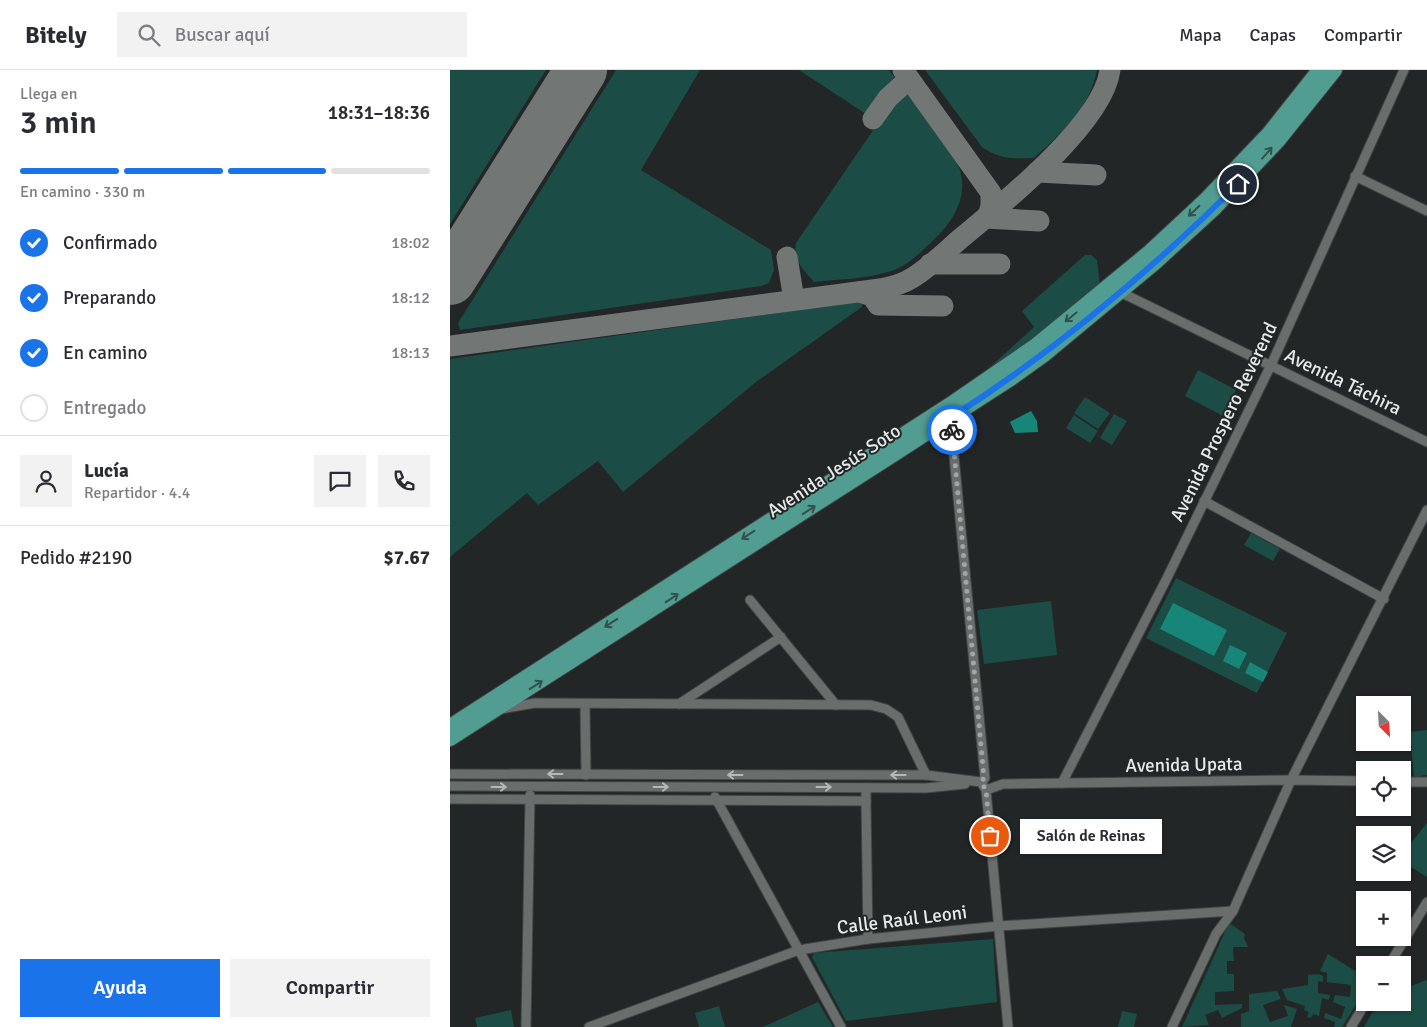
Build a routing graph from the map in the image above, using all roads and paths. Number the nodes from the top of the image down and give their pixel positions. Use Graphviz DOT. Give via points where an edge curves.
graph roads {
  1 [pos="1320,70"];
  2 [pos="1334,70"];
  3 [pos="1404,70"];
  4 [pos="1355,176"];
  5 [pos="1427,211"];
  6 [pos="1116,288"];
  7 [pos="1271,365"];
  8 [pos="949,412"];
  9 [pos="1427,442"];
  10 [pos="1204,501"];
  11 [pos="1427,510"];
  12 [pos="1384,599"];
  13 [pos="750,600"];
  14 [pos="780,637"];
  15 [pos="585,704"];
  16 [pos="680,704"];
  17 [pos="836,705"];
  18 [pos="499,709"];
  19 [pos="450,726"];
  20 [pos="450,739"];
  21 [pos="450,774"];
  22 [pos="586,774"];
  23 [pos="926,775"];
  24 [pos="1290,780"];
  25 [pos="1356,781"];
  26 [pos="1411,782"];
  27 [pos="1427,782"];
  28 [pos="984,783"];
  29 [pos="1062,783"];
  30 [pos="450,786"];
  31 [pos="532,787"];
  32 [pos="712,787"];
  33 [pos="866,788"];
  34 [pos="450,799"];
  35 [pos="529,800"];
  36 [pos="716,800"];
  37 [pos="866,801"];
  38 [pos="1427,902"];
  39 [pos="1233,911"];
  40 [pos="999,926"];
  41 [pos="868,939"];
  42 [pos="799,950"];
  43 [pos="1394,956"];
  44 [pos="1361,1011"];
  45 [pos="526,1027"];
  46 [pos="589,1027"];
  47 [pos="841,1027"];
  48 [pos="1008,1027"];
  49 [pos="1172,1027"];
  50 [pos="1351,1027"];
  1 -- 6 [label="main road, Avenida Jesús Soto, one-way" via="1230,176"];
  6 -- 2 [label="main road, Avenida Jesús Soto, one-way" via="1175,245 1238,184"];
  3 -- 4 [label="street, Avenida Prospero Reverend"];
  4 -- 5 [label="street"];
  4 -- 7 [label="street, Avenida Prospero Reverend"];
  6 -- 7 [label="street, Avenida Táchira"];
  6 -- 8 [label="main road, Avenida Jesús Soto"];
  7 -- 9 [label="street, Avenida Táchira"];
  7 -- 10 [label="street, Avenida Prospero Reverend"];
  18 -- 8 [label="main road, Avenida Jesús Soto, one-way"];
  8 -- 19 [label="main road, Avenida Jesús Soto, one-way"];
  8 -- 28 [label="street"];
  10 -- 12 [label="street"];
  10 -- 29 [label="street, Avenida Prospero Reverend"];
  11 -- 12 [label="street"];
  12 -- 24 [label="street"];
  13 -- 14 [label="street"];
  14 -- 16 [label="street"];
  14 -- 17 [label="street"];
  15 -- 16 [label="street"];
  15 -- 18 [label="street" via="535,703"];
  15 -- 22 [label="street"];
  16 -- 17 [label="street"];
  17 -- 23 [label="street" via="871,705 898,717"];
  18 -- 20 [label="main road, Avenida Jesús Soto"];
  22 -- 21 [label="street, one-way"];
  23 -- 22 [label="street, one-way"];
  23 -- 28 [label="street"];
  24 -- 25 [label="street, Avenida Upata"];
  24 -- 29 [label="street, Avenida Upata"];
  24 -- 39 [label="street"];
  26 -- 27 [label="street"];
  28 -- 29 [label="street, Avenida Upata"];
  28 -- 33 [label="street" via="926,788"];
  28 -- 40 [label="street"];
  30 -- 31 [label="street, one-way"];
  31 -- 32 [label="street, one-way"];
  31 -- 35 [label="street"];
  32 -- 33 [label="street, one-way"];
  32 -- 36 [label="street"];
  33 -- 37 [label="street"];
  34 -- 35 [label="street"];
  35 -- 36 [label="street"];
  35 -- 45 [label="street"];
  36 -- 37 [label="street"];
  36 -- 42 [label="street"];
  37 -- 41 [label="street"];
  38 -- 43 [label="street"];
  39 -- 40 [label="street, Calle Raúl Leoni"];
  39 -- 49 [label="street" via="1216,934"];
  40 -- 41 [label="street, Calle Raúl Leoni"];
  40 -- 48 [label="street"];
  41 -- 42 [label="street, Calle Raúl Leoni"];
  42 -- 46 [label="street, Calle Raúl Leoni"];
  42 -- 47 [label="street"];
  44 -- 50 [label="street"];
}
